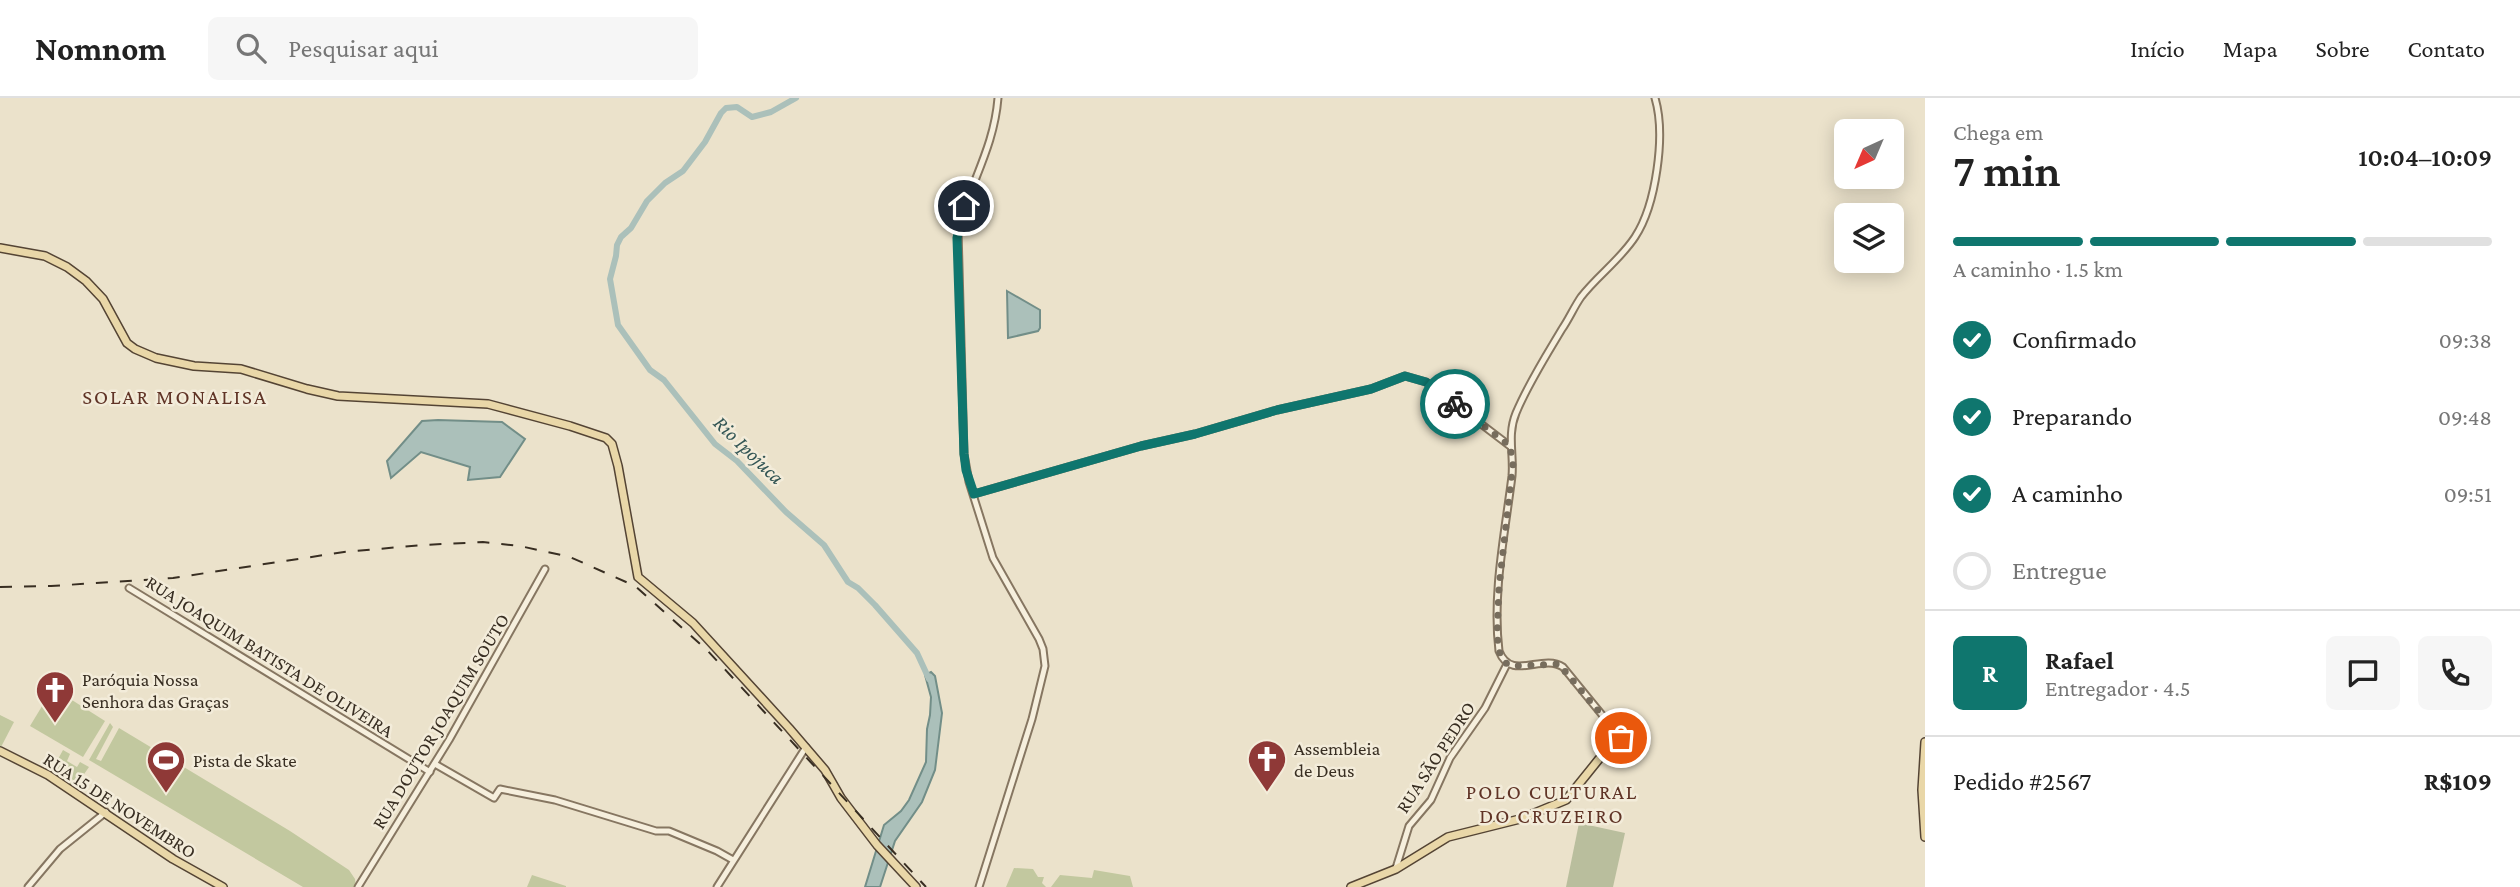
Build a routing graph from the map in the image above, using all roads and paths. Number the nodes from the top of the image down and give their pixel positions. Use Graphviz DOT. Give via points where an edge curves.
graph roads {
  1 [pos="998,98"];
  2 [pos="1656,101"];
  3 [pos="0,248"];
  4 [pos="1510,446"];
  5 [pos="974,494"];
  6 [pos="545,569"];
  7 [pos="129,588"];
  8 [pos="1505,662"];
  9 [pos="1925,742"];
  10 [pos="806,747"];
  11 [pos="0,751"];
  12 [pos="1599,759"];
  13 [pos="435,764"];
  14 [pos="430,772"];
  15 [pos="106,812"];
  16 [pos="1925,837"];
  17 [pos="733,860"];
  18 [pos="1396,869"];
  19 [pos="28,887"];
  20 [pos="223,887"];
  21 [pos="358,887"];
  22 [pos="717,887"];
  23 [pos="916,887"];
  24 [pos="979,887"];
  25 [pos="1350,887"];
  1 -- 5 [label="street" via="990,145 964,206 957,238 964,454"];
  2 -- 4 [label="street" via="1660,148 1645,216 1636,236 1580,299 1535,374 1512,423"];
  3 -- 10 [label="main road" via="61,263 99,293 127,343 146,354 181,364 252,371 338,396 475,402 608,440 638,577 699,629"];
  4 -- 5 [label="street" via="1426,382 1405,376 1371,389 1277,410"];
  4 -- 8 [label="street" via="1512,469 1498,602 1498,642"];
  5 -- 24 [label="street" via="994,562 1044,649 1045,659 1029,730"];
  6 -- 13 [label="street, RUA DOUTOR JOAQUIM SOUTO"];
  7 -- 14 [label="street, RUA JOAQUIM BATISTA DE OLIVEIRA"];
  8 -- 12 [label="street" via="1559,664 1621,738"];
  8 -- 18 [label="street, RUA SÃO PEDRO" via="1486,708 1450,758 1431,800 1409,826"];
  9 -- 16 [label="main road"];
  10 -- 17 [label="street"];
  10 -- 23 [label="main road" via="877,845"];
  11 -- 15 [label="main road, RUA 15 DE NOVEMBRO"];
  12 -- 18 [label="main road" via="1566,800 1448,837"];
  13 -- 14 [label="street, RUA DOUTOR JOAQUIM SOUTO"];
  13 -- 17 [label="street" via="494,798 499,789 555,800 656,831 670,831"];
  14 -- 21 [label="street, RUA DOUTOR JOAQUIM SOUTO"];
  15 -- 19 [label="street" via="60,849"];
  15 -- 20 [label="main road, RUA 15 DE NOVEMBRO"];
  17 -- 22 [label="street"];
  18 -- 25 [label="main road"];
}
